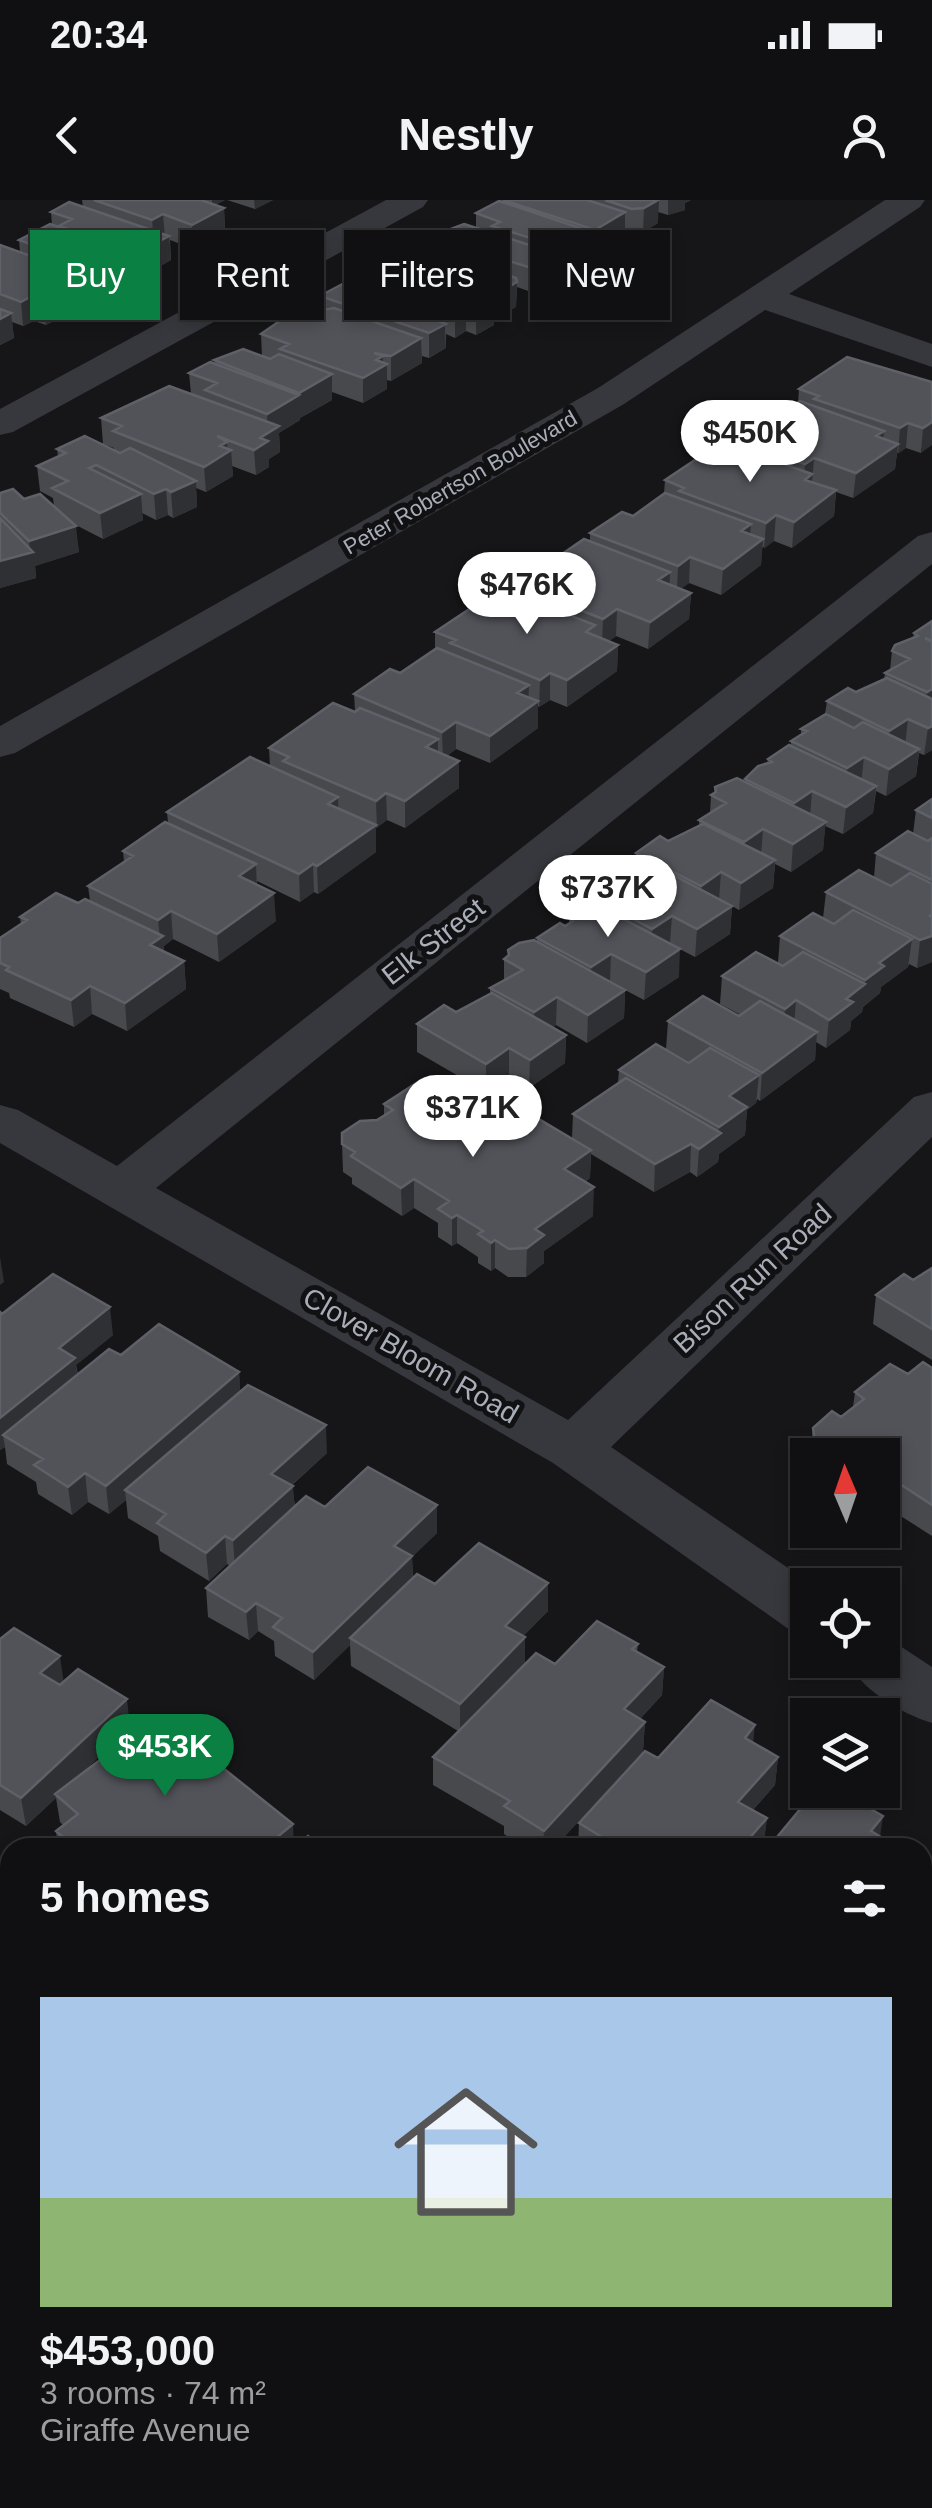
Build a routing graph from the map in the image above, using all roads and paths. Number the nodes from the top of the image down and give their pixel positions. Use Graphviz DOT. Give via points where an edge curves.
graph roads {
  1 [pos="411,200"];
  2 [pos="908,200"];
  3 [pos="762,297"];
  4 [pos="932,356"];
  5 [pos="0,424"];
  6 [pos="932,544"];
  7 [pos="0,744"];
  8 [pos="932,1108"];
  9 [pos="0,1121"];
  10 [pos="122,1188"];
  11 [pos="573,1449"];
  12 [pos="790,1600"];
  13 [pos="900,1677"];
  14 [pos="932,1699"];
  1 -- 5 [label="street"];
  2 -- 3 [label="street, Peter Robertson Boulevard"];
  3 -- 4 [label="street"];
  3 -- 7 [label="street, Peter Robertson Boulevard" via="611,396"];
  6 -- 10 [label="street, Elk Street"];
  8 -- 11 [label="street, Bison Run Road"];
  9 -- 10 [label="street, Clover Bloom Road"];
  10 -- 11 [label="street, Clover Bloom Road"];
  11 -- 12 [label="street, Clover Bloom Road"];
  13 -- 14 [label="street"];
}
